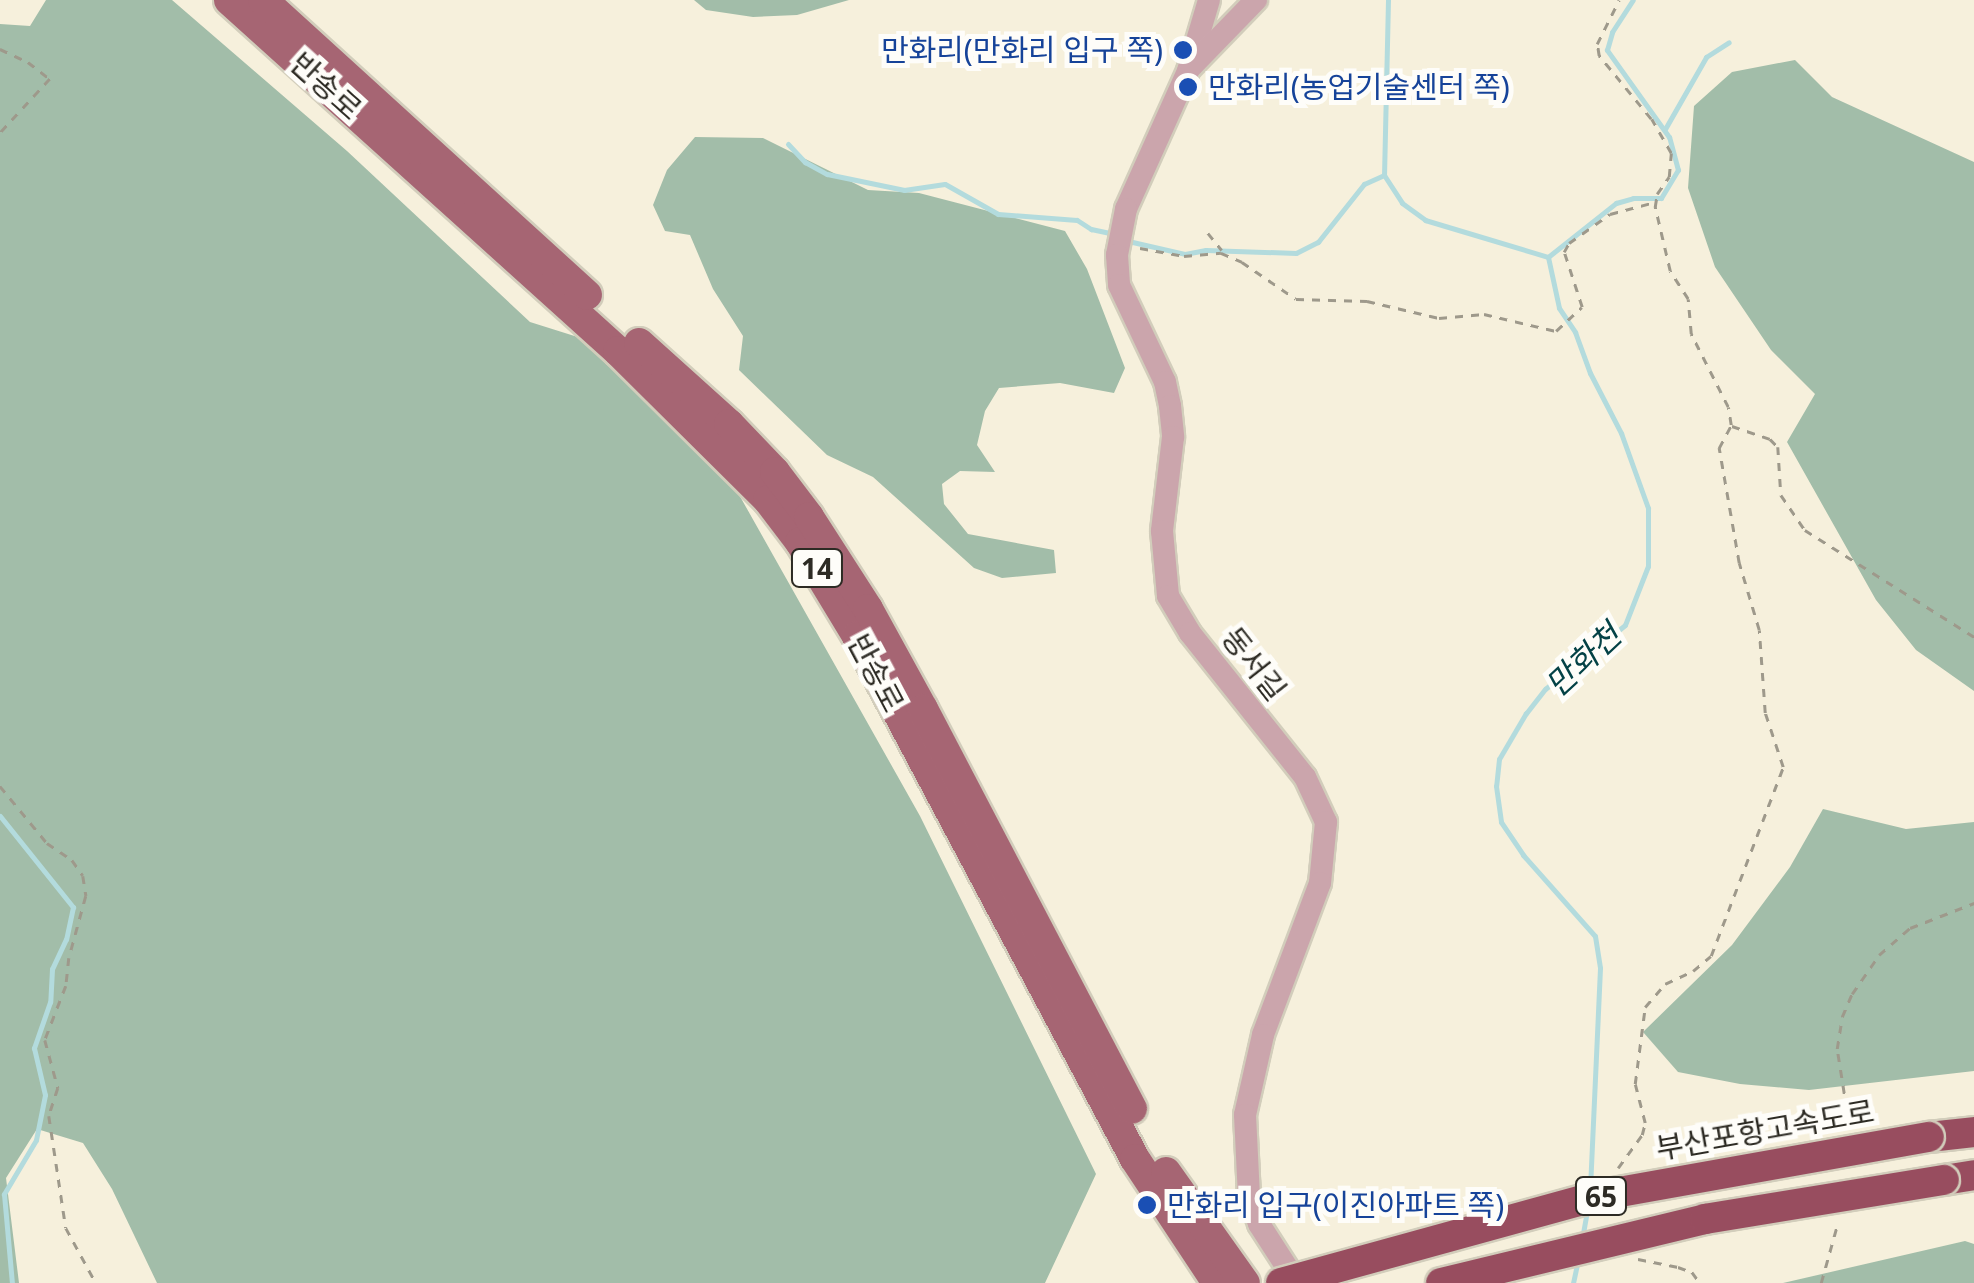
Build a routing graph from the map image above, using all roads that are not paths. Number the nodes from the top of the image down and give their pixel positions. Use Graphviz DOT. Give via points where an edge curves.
graph roads {
  1 [pos="229,0"];
  2 [pos="264,0"];
  3 [pos="1256,0"];
  4 [pos="1206,10"];
  5 [pos="1225,33"];
  6 [pos="1188,71"];
  7 [pos="1974,1132"];
  8 [pos="1974,1175"];
  9 [pos="1217,1283"];
  10 [pos="1246,1283"];
  11 [pos="1281,1283"];
  12 [pos="1298,1283"];
  13 [pos="1441,1283"];
  1 -- 9 [label="main road, 반송로 / 14" via="618,350 768,500 849,622 1135,1159"];
  2 -- 10 [label="main road, 반송로 / 14" via="729,424 786,487 868,609 1156,1158"];
  3 -- 5 [label="street, 동서길"];
  4 -- 5 [label="street" via="1216,32"];
  4 -- 6 [label="street, 동서길"];
  5 -- 6 [label="street, 동서길"];
  6 -- 12 [label="street, 동서길" via="1126,209 1119,285 1170,406 1162,531 1168,596 1305,777 1326,822 1320,883 1263,1035 1245,1114 1249,1196"];
  7 -- 11 [label="highway, 부산포항고속도로 / 65, bridge" via="1597,1196"];
  8 -- 13 [label="highway, 65, bridge" via="1705,1218"];
}
